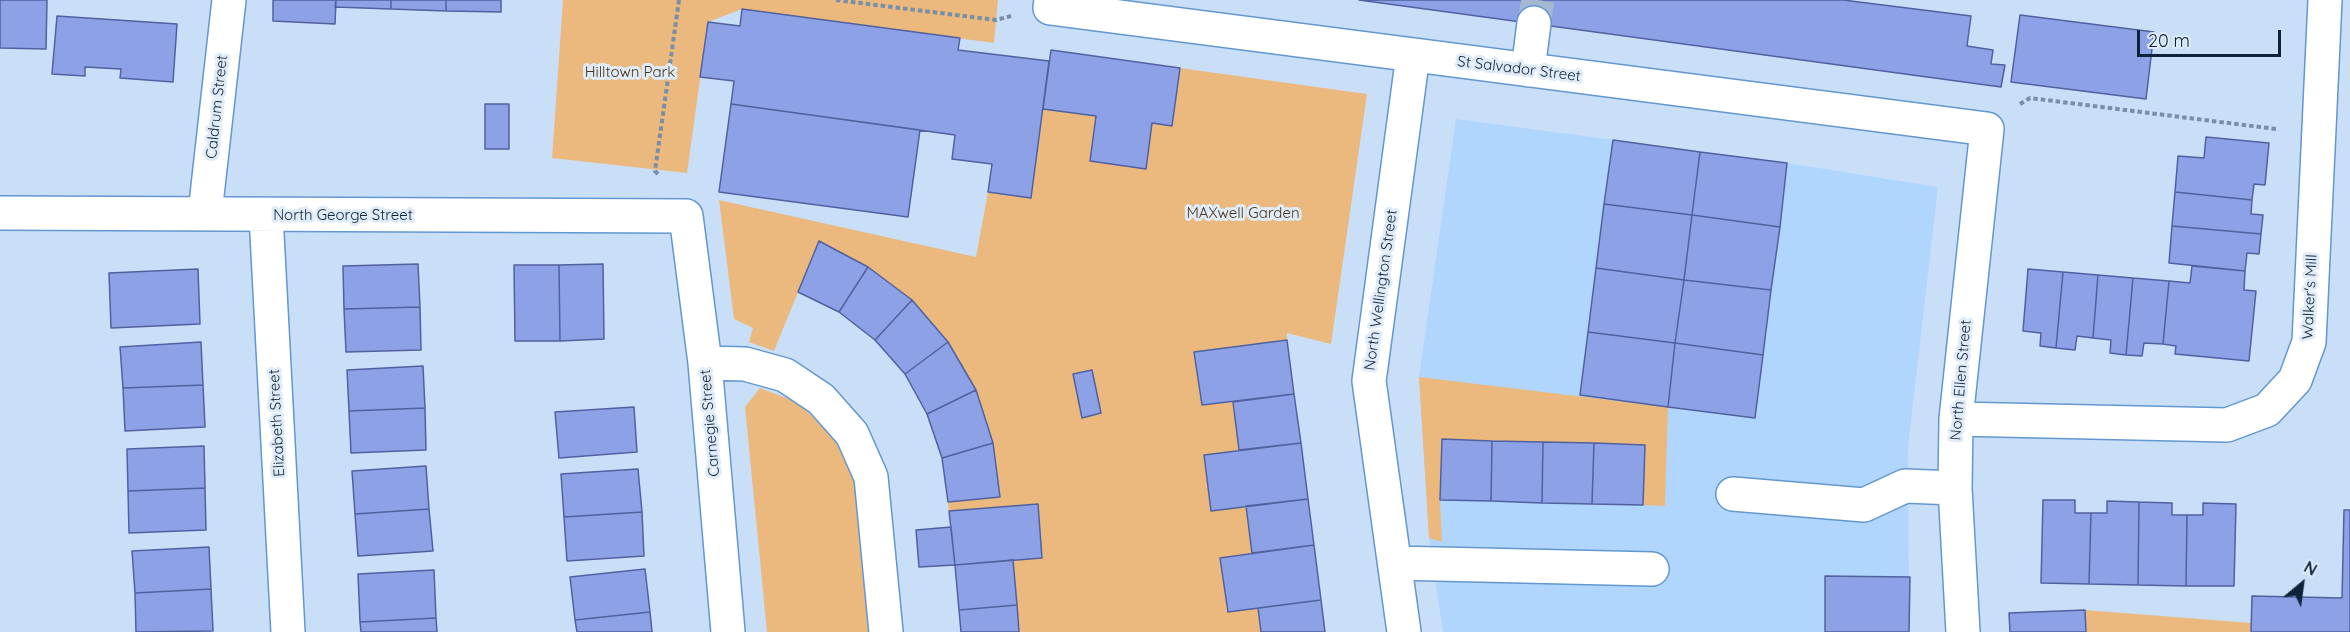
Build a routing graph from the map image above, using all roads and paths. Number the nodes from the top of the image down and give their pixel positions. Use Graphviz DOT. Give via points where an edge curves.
graph roads {
  1 [pos="230,0"];
  2 [pos="679,0"];
  3 [pos="836,0"];
  4 [pos="2325,0"];
  5 [pos="1050,4"];
  6 [pos="1534,23"];
  7 [pos="1413,55"];
  8 [pos="1528,70"];
  9 [pos="1988,129"];
  10 [pos="2318,134"];
  11 [pos="0,213"];
  12 [pos="206,213"];
  13 [pos="266,215"];
  14 [pos="686,216"];
  15 [pos="705,363"];
  16 [pos="1956,419"];
  17 [pos="1955,488"];
  18 [pos="1733,494"];
  19 [pos="1395,563"];
  20 [pos="1652,569"];
  21 [pos="288,632"];
  22 [pos="728,632"];
  23 [pos="886,632"];
  24 [pos="1404,632"];
  25 [pos="1963,632"];
  1 -- 12 [label="street, Caldrum Street"];
  2 -- 14 [label="path" via="656,171"];
  3 -- 5 [label="path" via="996,20"];
  4 -- 10 [label="street, Walker's Mill"];
  5 -- 7 [label="street, St Salvador Street"];
  6 -- 8 [label="street"];
  7 -- 8 [label="street, St Salvador Street"];
  7 -- 19 [label="street, North Wellington Street" via="1369,381"];
  8 -- 9 [label="street, St Salvador Street"];
  9 -- 10 [label="path" via="2030,98"];
  9 -- 16 [label="street, North Ellen Street"];
  10 -- 16 [label="street, Walker's Mill" via="2309,342 2295,380 2267,410 2227,425"];
  11 -- 12 [label="street, North George Street"];
  12 -- 13 [label="street, North George Street"];
  13 -- 14 [label="street, North George Street"];
  13 -- 21 [label="street, Elizabeth Street"];
  14 -- 15 [label="street, Carnegie Street"];
  15 -- 22 [label="street, Carnegie Street"];
  15 -- 23 [label="street" via="745,364 785,375 821,399 852,434 871,477"];
  16 -- 17 [label="street, North Ellen Street"];
  17 -- 18 [label="street" via="1905,486 1864,505"];
  17 -- 25 [label="street, North Ellen Street"];
  19 -- 20 [label="street"];
  19 -- 24 [label="street, North Wellington Street"];
}
